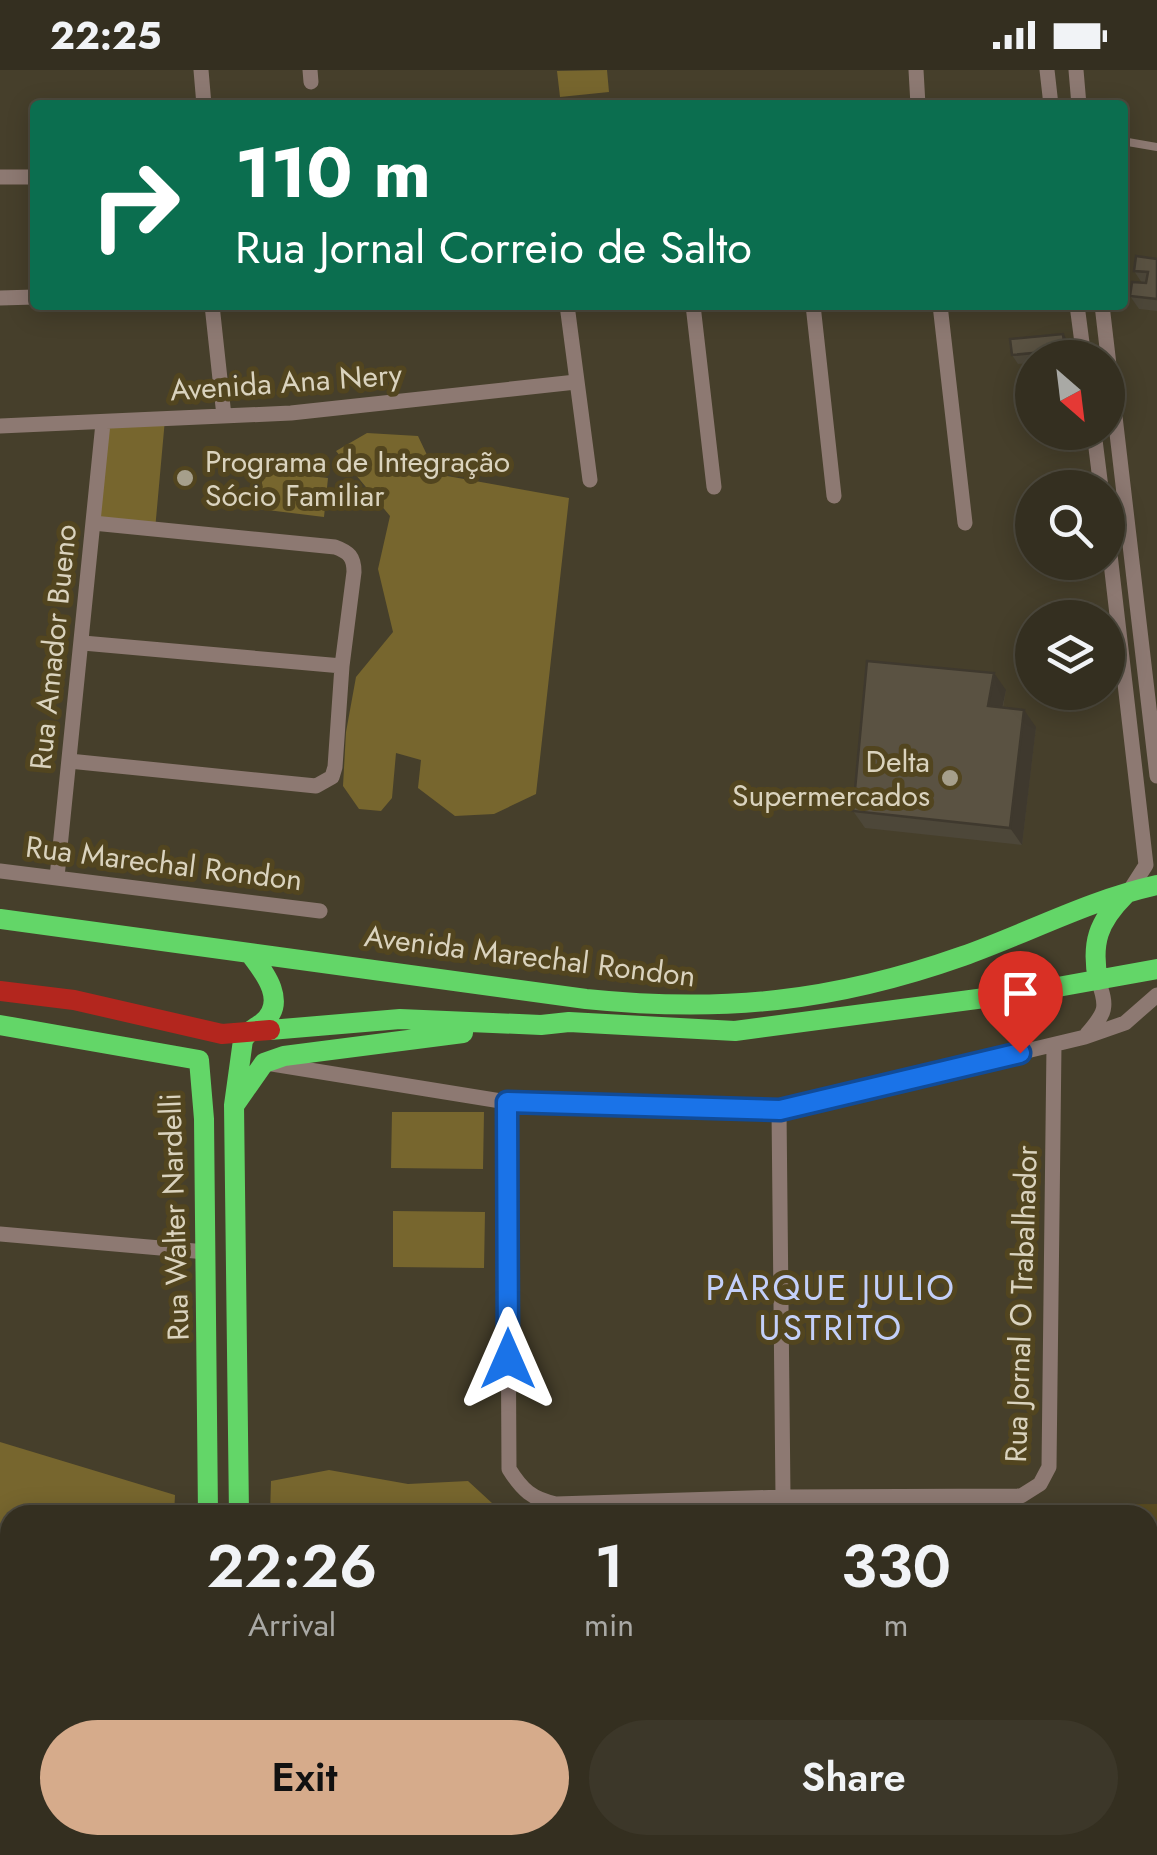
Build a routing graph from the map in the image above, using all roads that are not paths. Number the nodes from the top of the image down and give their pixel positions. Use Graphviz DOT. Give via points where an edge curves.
graph roads {
  1 [pos="201,70"];
  2 [pos="916,70"];
  3 [pos="1047,70"];
  4 [pos="1076,70"];
  5 [pos="204,100"];
  6 [pos="918,100"];
  7 [pos="1050,100"];
  8 [pos="1079,100"];
  9 [pos="1128,142"];
  10 [pos="1157,147"];
  11 [pos="30,176"];
  12 [pos="0,177"];
  13 [pos="30,297"];
  14 [pos="0,298"];
  15 [pos="213,310"];
  16 [pos="568,310"];
  17 [pos="694,310"];
  18 [pos="813,310"];
  19 [pos="941,310"];
  20 [pos="1078,310"];
  21 [pos="1103,310"];
  22 [pos="1082,340"];
  23 [pos="1106,340"];
  24 [pos="576,382"];
  25 [pos="224,416"];
  26 [pos="103,423"];
  27 [pos="0,426"];
  28 [pos="1119,450"];
  29 [pos="590,480"];
  30 [pos="714,487"];
  31 [pos="834,496"];
  32 [pos="93,523"];
  33 [pos="966,523"];
  34 [pos="1138,629"];
  35 [pos="1125,633"];
  36 [pos="83,643"];
  37 [pos="342,666"];
  38 [pos="1125,678"];
  39 [pos="69,761"];
  40 [pos="1157,776"];
  41 [pos="0,871"];
  42 [pos="57,877"];
  43 [pos="1157,885"];
  44 [pos="1130,890"];
  45 [pos="320,911"];
  46 [pos="0,919"];
  47 [pos="1093,941"];
  48 [pos="251,955"];
  49 [pos="1157,969"];
  50 [pos="1134,973"];
  51 [pos="1098,980"];
  52 [pos="0,991"];
  53 [pos="1157,994"];
  54 [pos="0,1025"];
  55 [pos="541,1025"];
  56 [pos="247,1034"];
  57 [pos="1085,1037"];
  58 [pos="1054,1045"];
  59 [pos="264,1063"];
  60 [pos="507,1102"];
  61 [pos="234,1105"];
  62 [pos="780,1110"];
  63 [pos="0,1234"];
  64 [pos="206,1252"];
  65 [pos="783,1497"];
  66 [pos="208,1505"];
  67 [pos="238,1505"];
  1 -- 5 [label="street"];
  2 -- 6 [label="street"];
  3 -- 7 [label="street"];
  4 -- 8 [label="street"];
  9 -- 10 [label="lane"];
  11 -- 12 [label="street"];
  13 -- 14 [label="street"];
  15 -- 25 [label="street"];
  16 -- 24 [label="street"];
  17 -- 30 [label="street"];
  18 -- 31 [label="street"];
  19 -- 33 [label="street"];
  20 -- 22 [label="street"];
  21 -- 23 [label="street"];
  24 -- 25 [label="street, Avenida Ana Nery"];
  24 -- 29 [label="street"];
  25 -- 26 [label="street, Avenida Ana Nery"];
  26 -- 27 [label="street, Avenida Ana Nery"];
  26 -- 32 [label="street, Rua Amador Bueno"];
  28 -- 34 [label="street"];
  32 -- 36 [label="street, Rua Amador Bueno"];
  32 -- 37 [label="street" via="348,552 354,572"];
  34 -- 35 [label="street"];
  34 -- 40 [label="street"];
  36 -- 37 [label="street"];
  36 -- 39 [label="street, Rua Amador Bueno"];
  37 -- 39 [label="street" via="335,767 316,786"];
  38 -- 44 [label="street" via="1146,865"];
  39 -- 42 [label="street, Rua Amador Bueno"];
  41 -- 42 [label="street, Rua Marechal Rondon"];
  42 -- 45 [label="street, Rua Marechal Rondon"];
  43 -- 44 [label="main road, Avenida Marechal Rondon"];
  44 -- 47 [label="main road" via="1106,912"];
  44 -- 48 [label="main road, Avenida Marechal Rondon" via="906,976 722,1007 641,1004"];
  46 -- 48 [label="main road, Avenida Marechal Rondon"];
  47 -- 50 [label="main road"];
  47 -- 51 [label="main road"];
  48 -- 56 [label="main road" via="267,975 275,1004"];
  49 -- 50 [label="main road, Avenida Marechal Rondon"];
  50 -- 51 [label="main road, Avenida Marechal Rondon"];
  51 -- 55 [label="main road, Avenida Marechal Rondon" via="735,1031"];
  51 -- 57 [label="street" via="1104,1014"];
  52 -- 56 [label="main road, Avenida Marechal Rondon"];
  53 -- 57 [label="street" via="1124,1023"];
  54 -- 64 [label="main road, Rua Walter Nardelli" via="199,1060"];
  55 -- 56 [label="main road, Avenida Marechal Rondon" via="400,1020"];
  55 -- 59 [label="main road" via="338,1047"];
  56 -- 61 [label="main road, Rua Walter Nardelli"];
  57 -- 58 [label="street"];
  58 -- 62 [label="street"];
  58 -- 65 [label="street, Rua Jornal O Trabalhador" via="1050,1457 1040,1484 1020,1496"];
  59 -- 60 [label="street"];
  59 -- 61 [label="main road"];
  60 -- 62 [label="street"];
  60 -- 65 [label="street, Rua Jornal O Trabalhador" via="509,1469 520,1487 556,1504"];
  61 -- 67 [label="main road, Rua Walter Nardelli"];
  62 -- 65 [label="street"];
  63 -- 64 [label="street"];
  64 -- 66 [label="main road, Rua Walter Nardelli"];
}
